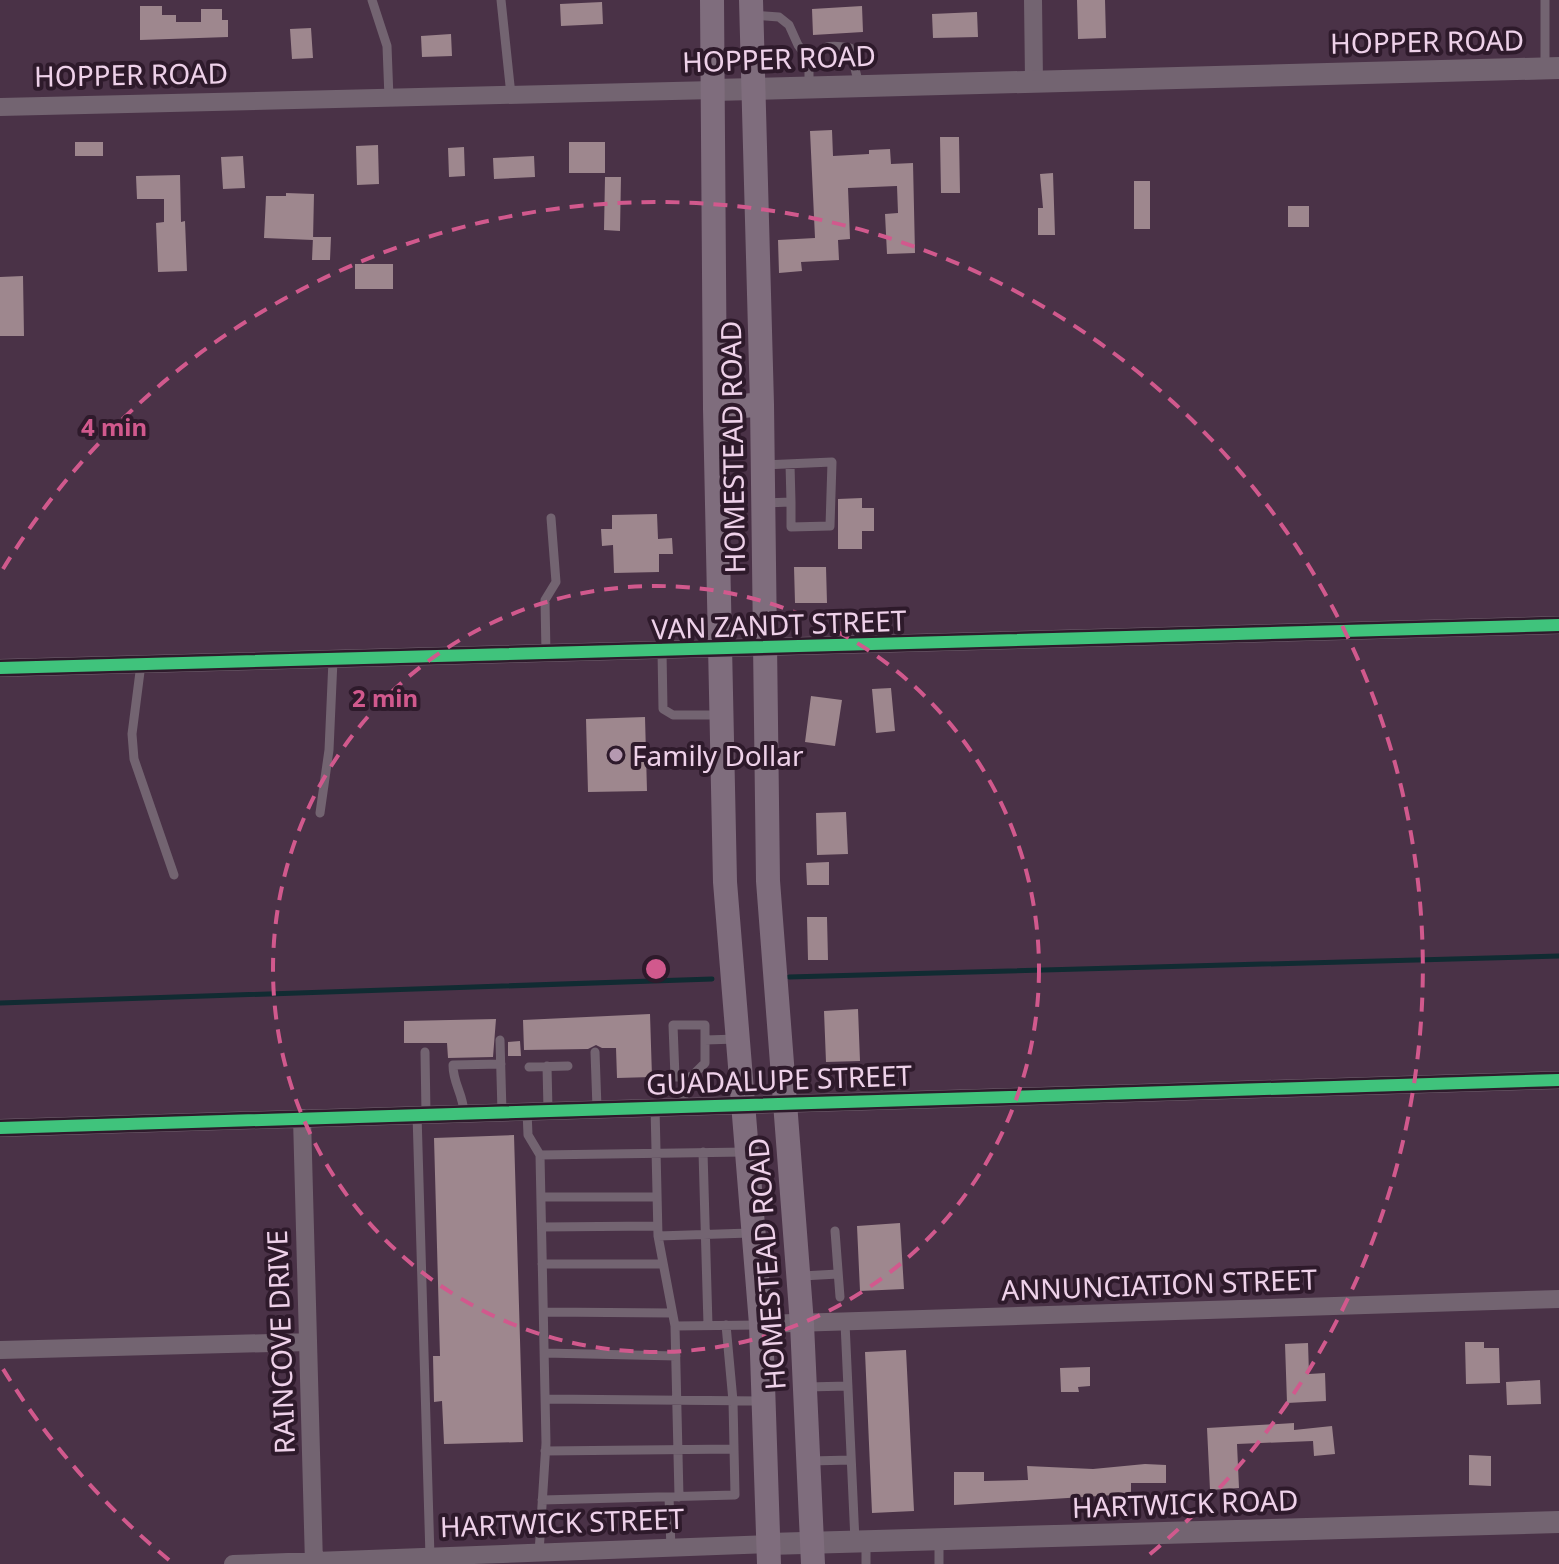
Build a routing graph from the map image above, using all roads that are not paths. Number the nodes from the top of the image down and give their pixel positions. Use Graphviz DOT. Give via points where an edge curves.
graph roads {
  1 [pos="372,0"];
  2 [pos="501,0"];
  3 [pos="712,0"];
  4 [pos="1033,0"];
  5 [pos="1545,0"];
  6 [pos="751,7"];
  7 [pos="810,61"];
  8 [pos="1552,68"];
  9 [pos="1034,80"];
  10 [pos="859,85"];
  11 [pos="809,87"];
  12 [pos="753,89"];
  13 [pos="714,90"];
  14 [pos="511,95"];
  15 [pos="389,98"];
  16 [pos="0,107"];
  17 [pos="762,404"];
  18 [pos="715,409"];
  19 [pos="790,464"];
  20 [pos="763,465"];
  21 [pos="791,502"];
  22 [pos="764,503"];
  23 [pos="551,518"];
  24 [pos="1559,625"];
  25 [pos="766,649"];
  26 [pos="722,650"];
  27 [pos="662,651"];
  28 [pos="546,654"];
  29 [pos="333,660"];
  30 [pos="141,664"];
  31 [pos="0,668"];
  32 [pos="723,715"];
  33 [pos="320,813"];
  34 [pos="174,875"];
  35 [pos="768,881"];
  36 [pos="725,882"];
  37 [pos="737,1039"];
  38 [pos="500,1040"];
  39 [pos="705,1040"];
  40 [pos="425,1052"];
  41 [pos="595,1052"];
  42 [pos="501,1064"];
  43 [pos="547,1066"];
  44 [pos="568,1066"];
  45 [pos="529,1067"];
  46 [pos="683,1077"];
  47 [pos="1559,1080"];
  48 [pos="784,1103"];
  49 [pos="743,1104"];
  50 [pos="684,1106"];
  51 [pos="655,1107"];
  52 [pos="597,1108"];
  53 [pos="548,1110"];
  54 [pos="527,1111"];
  55 [pos="502,1112"];
  56 [pos="464,1113"];
  57 [pos="422,1114"];
  58 [pos="302,1118"];
  59 [pos="0,1128"];
  60 [pos="703,1152"];
  61 [pos="747,1152"];
  62 [pos="656,1153"];
  63 [pos="540,1155"];
  64 [pos="541,1197"];
  65 [pos="657,1197"];
  66 [pos="542,1227"];
  67 [pos="658,1231"];
  68 [pos="835,1231"];
  69 [pos="754,1233"];
  70 [pos="705,1235"];
  71 [pos="542,1264"];
  72 [pos="663,1264"];
  73 [pos="838,1274"];
  74 [pos="798,1276"];
  75 [pos="840,1297"];
  76 [pos="1559,1299"];
  77 [pos="544,1312"];
  78 [pos="672,1313"];
  79 [pos="845,1323"];
  80 [pos="761,1324"];
  81 [pos="802,1324"];
  82 [pos="708,1325"];
  83 [pos="726,1325"];
  84 [pos="675,1326"];
  85 [pos="308,1342"];
  86 [pos="0,1350"];
  87 [pos="545,1353"];
  88 [pos="676,1356"];
  89 [pos="848,1386"];
  90 [pos="805,1387"];
  91 [pos="546,1399"];
  92 [pos="677,1400"];
  93 [pos="733,1401"];
  94 [pos="765,1401"];
  95 [pos="734,1449"];
  96 [pos="678,1450"];
  97 [pos="545,1451"];
  98 [pos="851,1460"];
  99 [pos="809,1461"];
  100 [pos="674,1497"];
  101 [pos="542,1500"];
  102 [pos="1559,1522"];
  103 [pos="939,1539"];
  104 [pos="860,1541"];
  105 [pos="671,1548"];
  106 [pos="539,1553"];
  107 [pos="813,1553"];
  108 [pos="769,1554"];
  109 [pos="430,1557"];
  110 [pos="314,1563"];
  111 [pos="233,1564"];
  112 [pos="866,1564"];
  113 [pos="939,1564"];
  1 -- 15 [label="lane" via="387,46"];
  2 -- 14 [label="lane"];
  3 -- 13 [label="main road, HOMESTEAD ROAD"];
  4 -- 9 [label="street"];
  5 -- 8 [label="lane"];
  6 -- 7 [label="lane" via="789,25"];
  6 -- 12 [label="main road, HOMESTEAD ROAD"];
  7 -- 10 [label="lane" via="831,45 850,48"];
  7 -- 11 [label="lane"];
  8 -- 9 [label="street, HOPPER ROAD"];
  9 -- 10 [label="street, HOPPER ROAD"];
  10 -- 11 [label="street, HOPPER ROAD"];
  11 -- 12 [label="street, HOPPER ROAD"];
  12 -- 13 [label="street, HOPPER ROAD"];
  12 -- 17 [label="main road, HOMESTEAD ROAD"];
  13 -- 14 [label="street, HOPPER ROAD"];
  13 -- 18 [label="main road, HOMESTEAD ROAD"];
  14 -- 15 [label="street, HOPPER ROAD"];
  15 -- 16 [label="street, HOPPER ROAD"];
  17 -- 18 [label="main road"];
  17 -- 20 [label="main road, HOMESTEAD ROAD"];
  18 -- 26 [label="main road, HOMESTEAD ROAD"];
  19 -- 20 [label="lane"];
  19 -- 21 [label="lane"];
  19 -- 21 [label="lane" via="832,462 830,526 791,527"];
  20 -- 22 [label="main road, HOMESTEAD ROAD"];
  21 -- 22 [label="lane"];
  22 -- 25 [label="main road, HOMESTEAD ROAD"];
  23 -- 28 [label="lane" via="556,582 545,600"];
  24 -- 25 [label="street, VAN ZANDT STREET"];
  25 -- 26 [label="street, VAN ZANDT STREET"];
  25 -- 35 [label="main road, HOMESTEAD ROAD"];
  26 -- 27 [label="street, VAN ZANDT STREET"];
  26 -- 32 [label="main road, HOMESTEAD ROAD"];
  27 -- 28 [label="street, VAN ZANDT STREET"];
  27 -- 32 [label="lane" via="663,709 673,715"];
  28 -- 29 [label="street, VAN ZANDT STREET"];
  29 -- 30 [label="street, VAN ZANDT STREET"];
  29 -- 33 [label="lane"];
  30 -- 31 [label="street, VAN ZANDT STREET"];
  30 -- 34 [label="lane" via="134,759"];
  32 -- 36 [label="main road, HOMESTEAD ROAD"];
  35 -- 36 [label="main road"];
  35 -- 48 [label="main road, HOMESTEAD ROAD"];
  36 -- 37 [label="main road, HOMESTEAD ROAD"];
  37 -- 39 [label="lane"];
  37 -- 49 [label="main road, HOMESTEAD ROAD"];
  38 -- 42 [label="lane"];
  39 -- 46 [label="lane" via="705,1063 691,1077"];
  39 -- 46 [label="lane" via="705,1025 673,1025 675,1077"];
  40 -- 57 [label="lane"];
  41 -- 52 [label="lane"];
  42 -- 55 [label="lane"];
  42 -- 56 [label="lane" via="453,1065"];
  43 -- 44 [label="lane"];
  43 -- 45 [label="lane"];
  43 -- 53 [label="lane"];
  46 -- 50 [label="lane"];
  47 -- 48 [label="street, GUADALUPE STREET"];
  48 -- 49 [label="street, GUADALUPE STREET"];
  48 -- 74 [label="main road, HOMESTEAD ROAD"];
  49 -- 50 [label="street, GUADALUPE STREET"];
  49 -- 61 [label="main road, HOMESTEAD ROAD"];
  50 -- 51 [label="street, GUADALUPE STREET"];
  51 -- 52 [label="street, GUADALUPE STREET"];
  51 -- 62 [label="lane"];
  52 -- 53 [label="street, GUADALUPE STREET"];
  53 -- 54 [label="street, GUADALUPE STREET"];
  54 -- 55 [label="street, GUADALUPE STREET"];
  54 -- 63 [label="lane" via="528,1135"];
  55 -- 56 [label="street, GUADALUPE STREET"];
  56 -- 57 [label="street, GUADALUPE STREET"];
  57 -- 58 [label="street, GUADALUPE STREET"];
  57 -- 109 [label="lane"];
  58 -- 59 [label="street, GUADALUPE STREET"];
  58 -- 85 [label="street, RAINCOVE DRIVE"];
  60 -- 61 [label="lane"];
  60 -- 62 [label="lane"];
  60 -- 70 [label="lane"];
  61 -- 69 [label="main road, HOMESTEAD ROAD"];
  62 -- 63 [label="lane"];
  62 -- 65 [label="lane"];
  63 -- 64 [label="lane"];
  64 -- 65 [label="lane"];
  64 -- 66 [label="lane"];
  65 -- 67 [label="lane"];
  66 -- 67 [label="lane"];
  66 -- 71 [label="lane"];
  67 -- 70 [label="lane"];
  67 -- 72 [label="lane"];
  68 -- 73 [label="lane"];
  69 -- 70 [label="lane"];
  69 -- 80 [label="main road, HOMESTEAD ROAD"];
  70 -- 82 [label="lane"];
  71 -- 72 [label="lane"];
  71 -- 77 [label="lane"];
  72 -- 78 [label="lane"];
  73 -- 74 [label="lane"];
  73 -- 75 [label="lane"];
  74 -- 81 [label="main road, HOMESTEAD ROAD"];
  76 -- 79 [label="street, ANNUNCIATION STREET"];
  77 -- 78 [label="lane"];
  77 -- 87 [label="lane"];
  78 -- 84 [label="lane"];
  79 -- 81 [label="street, ANNUNCIATION STREET"];
  79 -- 89 [label="lane"];
  80 -- 81 [label="street, ANNUNCIATION STREET"];
  80 -- 83 [label="lane"];
  80 -- 94 [label="main road, HOMESTEAD ROAD"];
  81 -- 90 [label="main road, HOMESTEAD ROAD"];
  82 -- 83 [label="lane"];
  82 -- 84 [label="lane"];
  83 -- 93 [label="lane"];
  84 -- 88 [label="lane"];
  85 -- 86 [label="street"];
  85 -- 110 [label="street, RAINCOVE DRIVE"];
  87 -- 88 [label="lane"];
  87 -- 91 [label="lane"];
  88 -- 92 [label="lane"];
  89 -- 90 [label="lane"];
  89 -- 98 [label="lane"];
  90 -- 99 [label="main road, HOMESTEAD ROAD"];
  91 -- 92 [label="lane"];
  91 -- 97 [label="lane"];
  92 -- 93 [label="lane"];
  92 -- 96 [label="lane"];
  93 -- 94 [label="lane"];
  93 -- 95 [label="lane"];
  94 -- 108 [label="main road, HOMESTEAD ROAD"];
  95 -- 96 [label="lane"];
  95 -- 100 [label="lane" via="735,1495"];
  96 -- 97 [label="lane"];
  96 -- 100 [label="lane"];
  97 -- 101 [label="lane"];
  98 -- 99 [label="lane"];
  98 -- 104 [label="lane"];
  99 -- 107 [label="main road, HOMESTEAD ROAD"];
  100 -- 101 [label="lane"];
  100 -- 105 [label="lane"];
  101 -- 106 [label="lane"];
  102 -- 103 [label="street, HARTWICK ROAD"];
  103 -- 104 [label="street, HARTWICK ROAD"];
  103 -- 113 [label="lane"];
  104 -- 107 [label="street, HARTWICK ROAD"];
  104 -- 112 [label="lane"];
  105 -- 106 [label="street, HARTWICK STREET"];
  105 -- 108 [label="street, HARTWICK STREET"];
  106 -- 109 [label="street, HARTWICK STREET"];
  107 -- 108 [label="street, HARTWICK STREET"];
  109 -- 110 [label="street, HARTWICK STREET"];
  110 -- 111 [label="street"];
}
